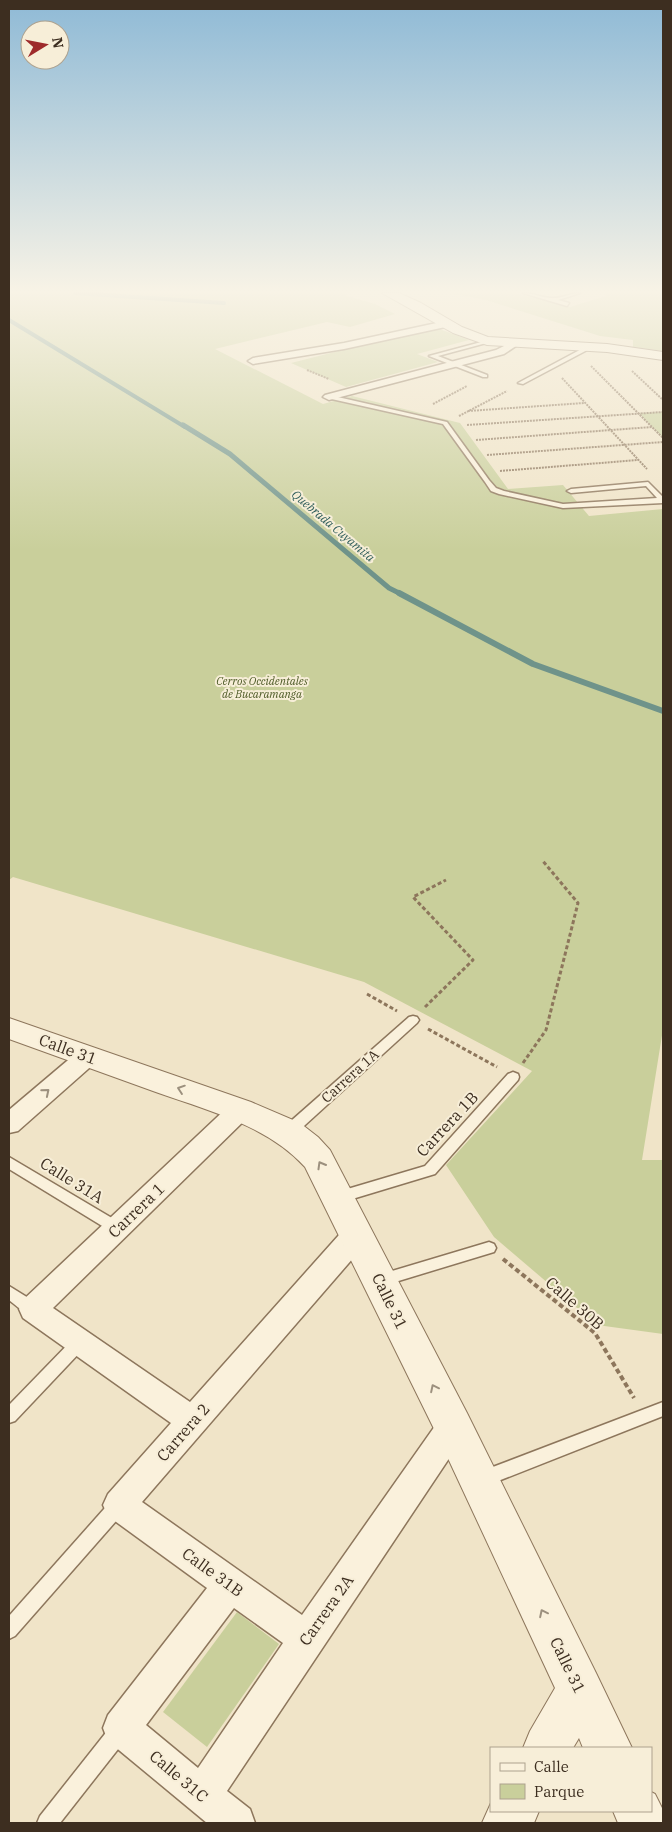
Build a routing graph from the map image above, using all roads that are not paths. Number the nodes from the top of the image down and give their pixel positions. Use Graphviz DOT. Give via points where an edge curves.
graph roads {
  1 [pos="398,378"];
  2 [pos="529,378"];
  3 [pos="520,383"];
  4 [pos="329,397"];
  5 [pos="571,491"];
  6 [pos="663,500"];
  7 [pos="413,1020"];
  8 [pos="9,1028"];
  9 [pos="88,1056"];
  10 [pos="513,1077"];
  11 [pos="240,1110"];
  12 [pos="9,1124"];
  13 [pos="288,1132"];
  14 [pos="9,1162"];
  15 [pos="339,1197"];
  16 [pos="117,1228"];
  17 [pos="357,1234"];
  18 [pos="489,1248"];
  19 [pos="380,1280"];
  20 [pos="9,1292"];
  21 [pos="33,1309"];
  22 [pos="80,1342"];
  23 [pos="663,1409"];
  24 [pos="9,1416"];
  25 [pos="192,1421"];
  26 [pos="453,1426"];
  27 [pos="479,1481"];
  28 [pos="119,1505"];
  29 [pos="231,1585"];
  30 [pos="9,1630"];
  31 [pos="306,1639"];
  32 [pos="580,1689"];
  33 [pos="121,1728"];
  34 [pos="548,1747"];
  35 [pos="608,1747"];
  36 [pos="202,1795"];
  37 [pos="513,1812"];
  38 [pos="47,1823"];
  39 [pos="235,1823"];
  40 [pos="507,1823"];
  1 -- 4 [label="street"];
  2 -- 3 [label="lane"];
  4 -- 6 [label="lane" via="446,425 494,489 557,506"];
  5 -- 6 [label="lane" via="648,484"];
  7 -- 13 [label="lane, Carrera 1A"];
  8 -- 9 [label="street, Calle 31"];
  11 -- 9 [label="street, Calle 31, one-way"];
  12 -- 9 [label="street, one-way"];
  10 -- 15 [label="lane, Carrera 1B" via="430,1170"];
  11 -- 13 [label="street, Calle 31"];
  11 -- 16 [label="street, Carrera 1"];
  15 -- 13 [label="street, Calle 31, one-way" via="318,1159"];
  14 -- 16 [label="lane, Calle 31A"];
  15 -- 17 [label="street, Calle 31"];
  16 -- 21 [label="street, Carrera 1"];
  17 -- 19 [label="street, Calle 31"];
  17 -- 25 [label="street, Carrera 2"];
  18 -- 19 [label="lane"];
  26 -- 19 [label="street, Calle 31, one-way"];
  20 -- 21 [label="lane"];
  21 -- 22 [label="street"];
  22 -- 24 [label="lane"];
  22 -- 25 [label="street"];
  23 -- 27 [label="lane"];
  25 -- 28 [label="street, Carrera 2"];
  26 -- 27 [label="street, Calle 31"];
  26 -- 31 [label="street, Carrera 2A"];
  32 -- 27 [label="street, Calle 31, one-way"];
  28 -- 29 [label="street, Calle 31B"];
  28 -- 30 [label="lane, Carrera 2"];
  29 -- 31 [label="street, Calle 31B"];
  29 -- 33 [label="street"];
  31 -- 36 [label="street, Carrera 2A"];
  32 -- 34 [label="street"];
  32 -- 35 [label="street, Calle 31"];
  33 -- 36 [label="street, Calle 31C"];
  33 -- 38 [label="lane"];
  36 -- 39 [label="street, Calle 31C"];
  37 -- 40 [label="street"];
}
